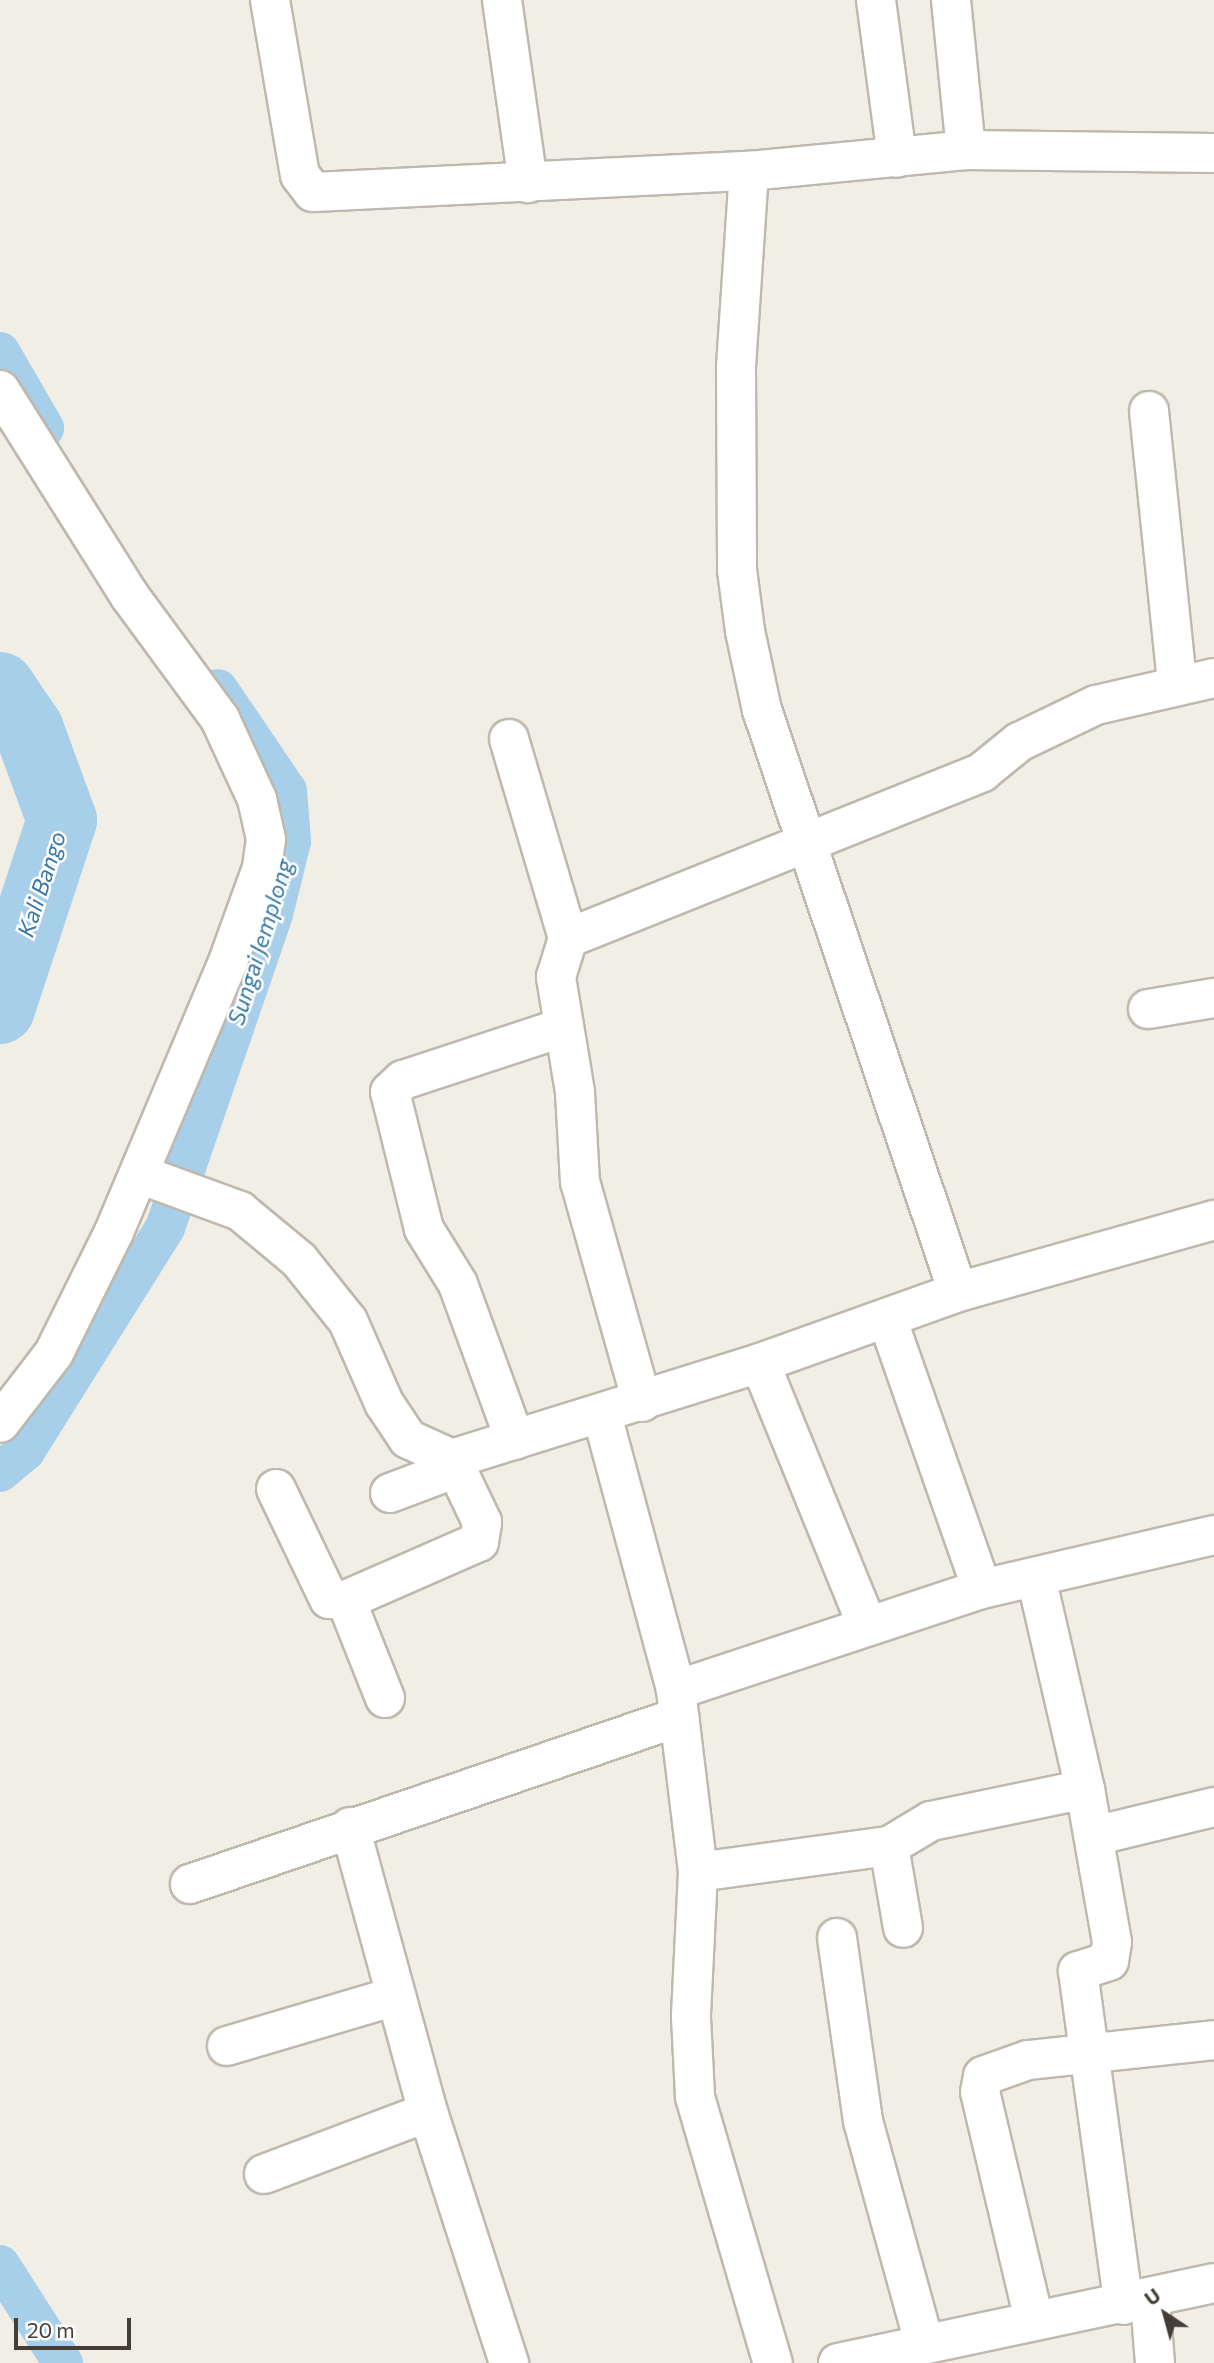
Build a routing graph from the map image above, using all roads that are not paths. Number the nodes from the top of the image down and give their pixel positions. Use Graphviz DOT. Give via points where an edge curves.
graph roads {
  1 [pos="270,0"];
  2 [pos="502,0"];
  3 [pos="876,0"];
  4 [pos="951,0"];
  5 [pos="966,149"];
  6 [pos="1214,153"];
  7 [pos="897,158"];
  8 [pos="749,171"];
  9 [pos="527,183"];
  10 [pos="0,390"];
  11 [pos="1149,411"];
  12 [pos="1196,680"];
  13 [pos="509,739"];
  14 [pos="807,842"];
  15 [pos="568,939"];
  16 [pos="1214,998"];
  17 [pos="1149,1009"];
  18 [pos="564,1027"];
  19 [pos="149,1177"];
  20 [pos="1214,1220"];
  21 [pos="958,1292"];
  22 [pos="887,1318"];
  23 [pos="760,1363"];
  24 [pos="642,1402"];
  25 [pos="602,1415"];
  26 [pos="0,1423"];
  27 [pos="515,1440"];
  28 [pos="454,1463"];
  29 [pos="276,1489"];
  30 [pos="390,1493"];
  31 [pos="1214,1535"];
  32 [pos="1036,1577"];
  33 [pos="982,1589"];
  34 [pos="346,1600"];
  35 [pos="867,1625"];
  36 [pos="385,1698"];
  37 [pos="677,1703"];
  38 [pos="1085,1789"];
  39 [pos="1214,1807"];
  40 [pos="350,1827"];
  41 [pos="1094,1836"];
  42 [pos="889,1846"];
  43 [pos="698,1872"];
  44 [pos="190,1884"];
  45 [pos="903,1928"];
  46 [pos="837,1938"];
  47 [pos="396,1996"];
  48 [pos="1214,2040"];
  49 [pos="227,2046"];
  50 [pos="1089,2052"];
  51 [pos="428,2112"];
  52 [pos="264,2174"];
  53 [pos="1214,2283"];
  54 [pos="1137,2303"];
  55 [pos="1034,2320"];
  56 [pos="924,2343"];
  57 [pos="509,2363"];
  58 [pos="773,2363"];
  59 [pos="838,2363"];
  60 [pos="1155,2363"];
  1 -- 9 [label="street" via="306,187 334,195"];
  2 -- 9 [label="street"];
  3 -- 7 [label="street"];
  4 -- 5 [label="street"];
  5 -- 6 [label="street"];
  5 -- 7 [label="street"];
  7 -- 8 [label="street"];
  8 -- 9 [label="street"];
  8 -- 14 [label="street" via="736,369 737,570 762,710"];
  10 -- 19 [label="street" via="130,595 220,719 257,799 266,839 249,908"];
  11 -- 12 [label="street"];
  12 -- 14 [label="street" via="1096,705 1019,742 982,772"];
  13 -- 15 [label="street"];
  14 -- 15 [label="street"];
  14 -- 21 [label="street"];
  15 -- 18 [label="street" via="555,967"];
  16 -- 17 [label="street"];
  18 -- 24 [label="street" via="580,1182"];
  18 -- 27 [label="street" via="403,1080 390,1092 424,1229 458,1284"];
  19 -- 26 [label="street" via="54,1353"];
  19 -- 28 [label="street" via="213,1196 240,1211 325,1286 408,1439"];
  20 -- 21 [label="street"];
  21 -- 22 [label="street"];
  22 -- 23 [label="street"];
  22 -- 33 [label="street"];
  23 -- 24 [label="street"];
  23 -- 35 [label="street"];
  24 -- 25 [label="street"];
  25 -- 27 [label="street"];
  25 -- 37 [label="street"];
  27 -- 28 [label="street"];
  28 -- 30 [label="street"];
  28 -- 34 [label="street" via="482,1522 479,1542"];
  29 -- 34 [label="street" via="329,1599"];
  31 -- 32 [label="street"];
  32 -- 33 [label="street"];
  32 -- 38 [label="street"];
  33 -- 35 [label="street"];
  34 -- 36 [label="street"];
  35 -- 37 [label="street"];
  37 -- 40 [label="street"];
  37 -- 43 [label="street"];
  38 -- 41 [label="street"];
  38 -- 42 [label="street" via="932,1821"];
  39 -- 41 [label="street"];
  40 -- 44 [label="street"];
  40 -- 47 [label="street"];
  41 -- 50 [label="street" via="1113,1955 1078,1971"];
  42 -- 43 [label="street"];
  42 -- 45 [label="street"];
  43 -- 58 [label="street" via="691,2017 695,2096"];
  46 -- 56 [label="street" via="863,2121"];
  47 -- 49 [label="street"];
  47 -- 51 [label="street"];
  48 -- 50 [label="street"];
  50 -- 54 [label="street"];
  50 -- 55 [label="street" via="1017,2063 983,2076 980,2085"];
  51 -- 52 [label="street"];
  51 -- 57 [label="street"];
  53 -- 54 [label="street"];
  54 -- 55 [label="street"];
  54 -- 60 [label="street"];
  55 -- 56 [label="street"];
  56 -- 59 [label="street"];
}
